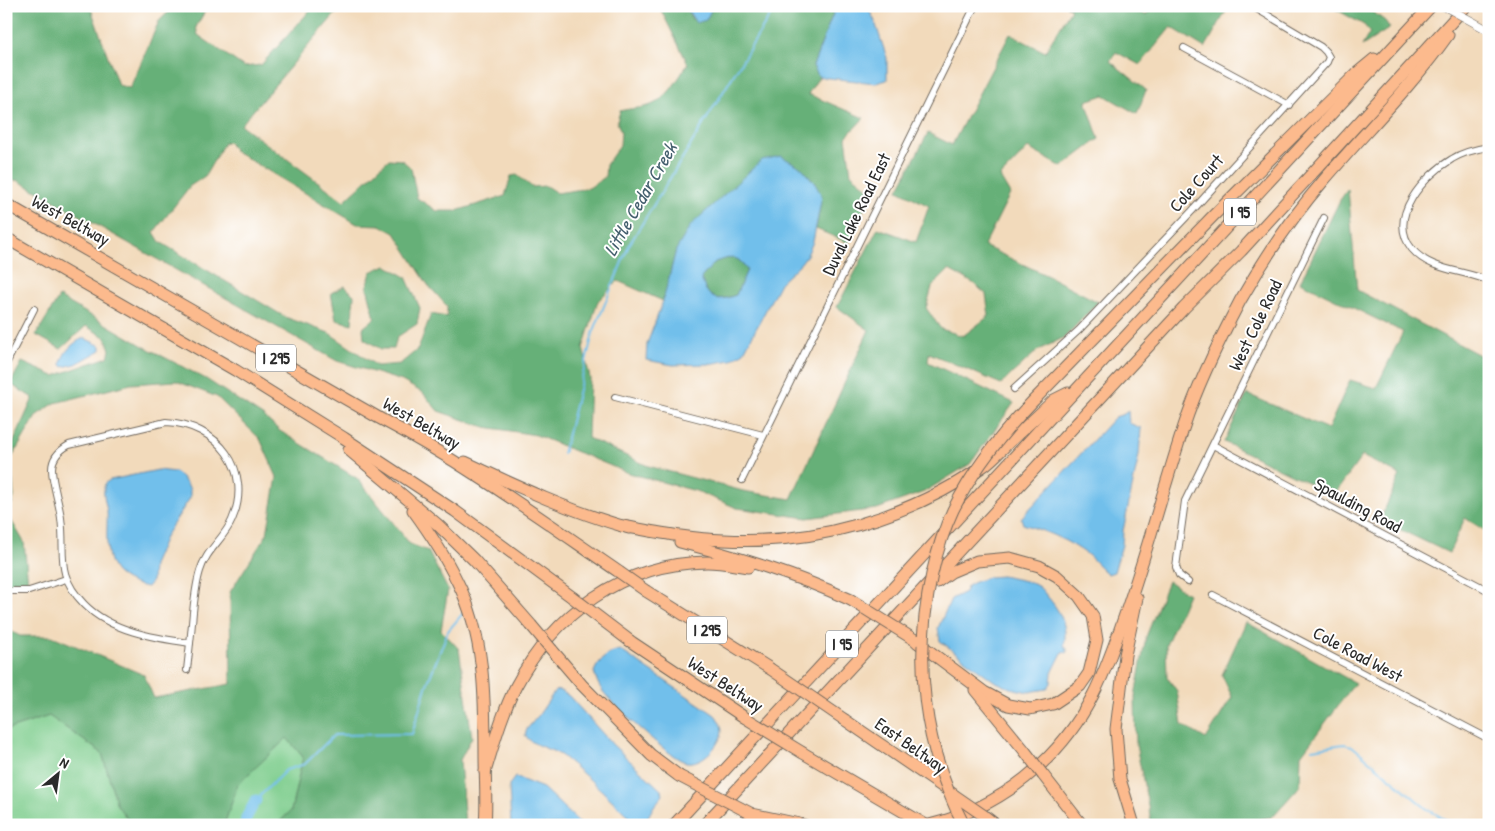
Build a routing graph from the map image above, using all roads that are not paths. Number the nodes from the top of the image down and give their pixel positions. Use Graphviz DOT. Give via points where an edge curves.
graph roads {
  1 [pos="975,6"];
  2 [pos="1252,6"];
  3 [pos="1431,6"];
  4 [pos="1444,6"];
  5 [pos="1465,7"];
  6 [pos="1486,29"];
  7 [pos="1405,35"];
  8 [pos="1184,48"];
  9 [pos="1289,105"];
  10 [pos="1489,147"];
  11 [pos="6,204"];
  12 [pos="1324,218"];
  13 [pos="6,238"];
  14 [pos="1489,281"];
  15 [pos="34,309"];
  16 [pos="6,364"];
  17 [pos="235,370"];
  18 [pos="1076,389"];
  19 [pos="1014,390"];
  20 [pos="614,397"];
  21 [pos="763,435"];
  22 [pos="421,440"];
  23 [pos="1213,445"];
  24 [pos="742,480"];
  25 [pos="397,491"];
  26 [pos="622,526"];
  27 [pos="1146,554"];
  28 [pos="66,579"];
  29 [pos="1188,582"];
  30 [pos="815,584"];
  31 [pos="6,590"];
  32 [pos="1489,591"];
  33 [pos="1214,596"];
  34 [pos="917,597"];
  35 [pos="190,643"];
  36 [pos="187,670"];
  37 [pos="966,679"];
  38 [pos="807,694"];
  39 [pos="1489,739"];
  40 [pos="485,772"];
  41 [pos="752,814"];
  42 [pos="485,825"];
  43 [pos="674,825"];
  44 [pos="704,825"];
  45 [pos="784,825"];
  46 [pos="804,825"];
  47 [pos="927,825"];
  48 [pos="964,825"];
  49 [pos="996,825"];
  50 [pos="1082,825"];
  51 [pos="1134,825"];
  1 -- 21 [label="street, Duval Lake Road East"];
  2 -- 9 [label="street, Cole Court" via="1321,47 1328,57 1323,68"];
  3 -- 7 [label="highway, I 95"];
  4 -- 6 [label="street, bridge"];
  5 -- 27 [label="highway" via="1447,37 1410,83 1322,182 1292,221 1241,300 1201,380 1184,424"];
  5 -- 34 [label="highway, I 95"];
  7 -- 18 [label="highway, I 95"];
  7 -- 48 [label="highway, bridge" via="1356,73 1296,132 1034,400 972,475 938,547 924,616 923,648 925,703 939,766"];
  8 -- 9 [label="street"];
  9 -- 19 [label="street, Cole Court" via="1079,330"];
  10 -- 14 [label="street" via="1464,153 1443,165 1417,192 1406,210 1404,228 1409,243 1426,261"];
  11 -- 22 [label="highway, West Beltway / I 295"];
  12 -- 23 [label="street, West Cole Road"];
  13 -- 17 [label="highway, West Beltway / I 295"];
  15 -- 16 [label="street"];
  17 -- 25 [label="highway" via="354,453"];
  17 -- 47 [label="highway, West Beltway / I 295, bridge" via="455,511 630,641 744,717"];
  18 -- 26 [label="highway" via="1054,400 984,466 921,503 870,522 781,539 726,541"];
  18 -- 43 [label="highway, I 95"];
  20 -- 21 [label="street"];
  21 -- 24 [label="street, Duval Lake Road East"];
  22 -- 26 [label="highway" via="501,479"];
  22 -- 38 [label="highway, West Beltway / I 295, bridge"];
  23 -- 29 [label="street" via="1186,501 1176,567 1179,575"];
  23 -- 32 [label="street, Spaulding Road"];
  25 -- 40 [label="highway" via="432,535 458,582 474,628 485,703"];
  25 -- 41 [label="highway, bridge" via="468,554 582,685 651,755 679,776"];
  26 -- 30 [label="highway" via="760,564"];
  27 -- 47 [label="highway" via="1099,684 1080,717 1052,754 1019,784 1001,795 966,813"];
  27 -- 51 [label="highway" via="1125,656 1116,729 1120,779"];
  28 -- 31 [label="street" via="29,591"];
  28 -- 35 [label="street" via="84,605 106,620 157,638"];
  28 -- 35 [label="street" via="61,551 62,518 52,469 57,454 69,444 156,423 178,422 190,426 213,438 222,447 235,470 238,483 236,508 230,525 204,560"];
  30 -- 37 [label="highway, bridge" via="851,600 915,640"];
  30 -- 40 [label="highway" via="750,568 705,562 642,573 596,595 563,622 534,657 504,714"];
  33 -- 39 [label="street, Cole Road West"];
  34 -- 37 [label="highway" via="951,572 977,561 1010,558 1039,566 1057,576 1079,596 1093,616 1097,640 1088,673 1080,686 1053,704 1030,708 1008,705"];
  34 -- 44 [label="highway, I 95"];
  35 -- 36 [label="street"];
  37 -- 50 [label="highway, bridge"];
  38 -- 49 [label="highway, East Beltway / I 295, bridge"];
  40 -- 42 [label="highway"];
  41 -- 45 [label="highway"];
  41 -- 46 [label="highway"];
}
